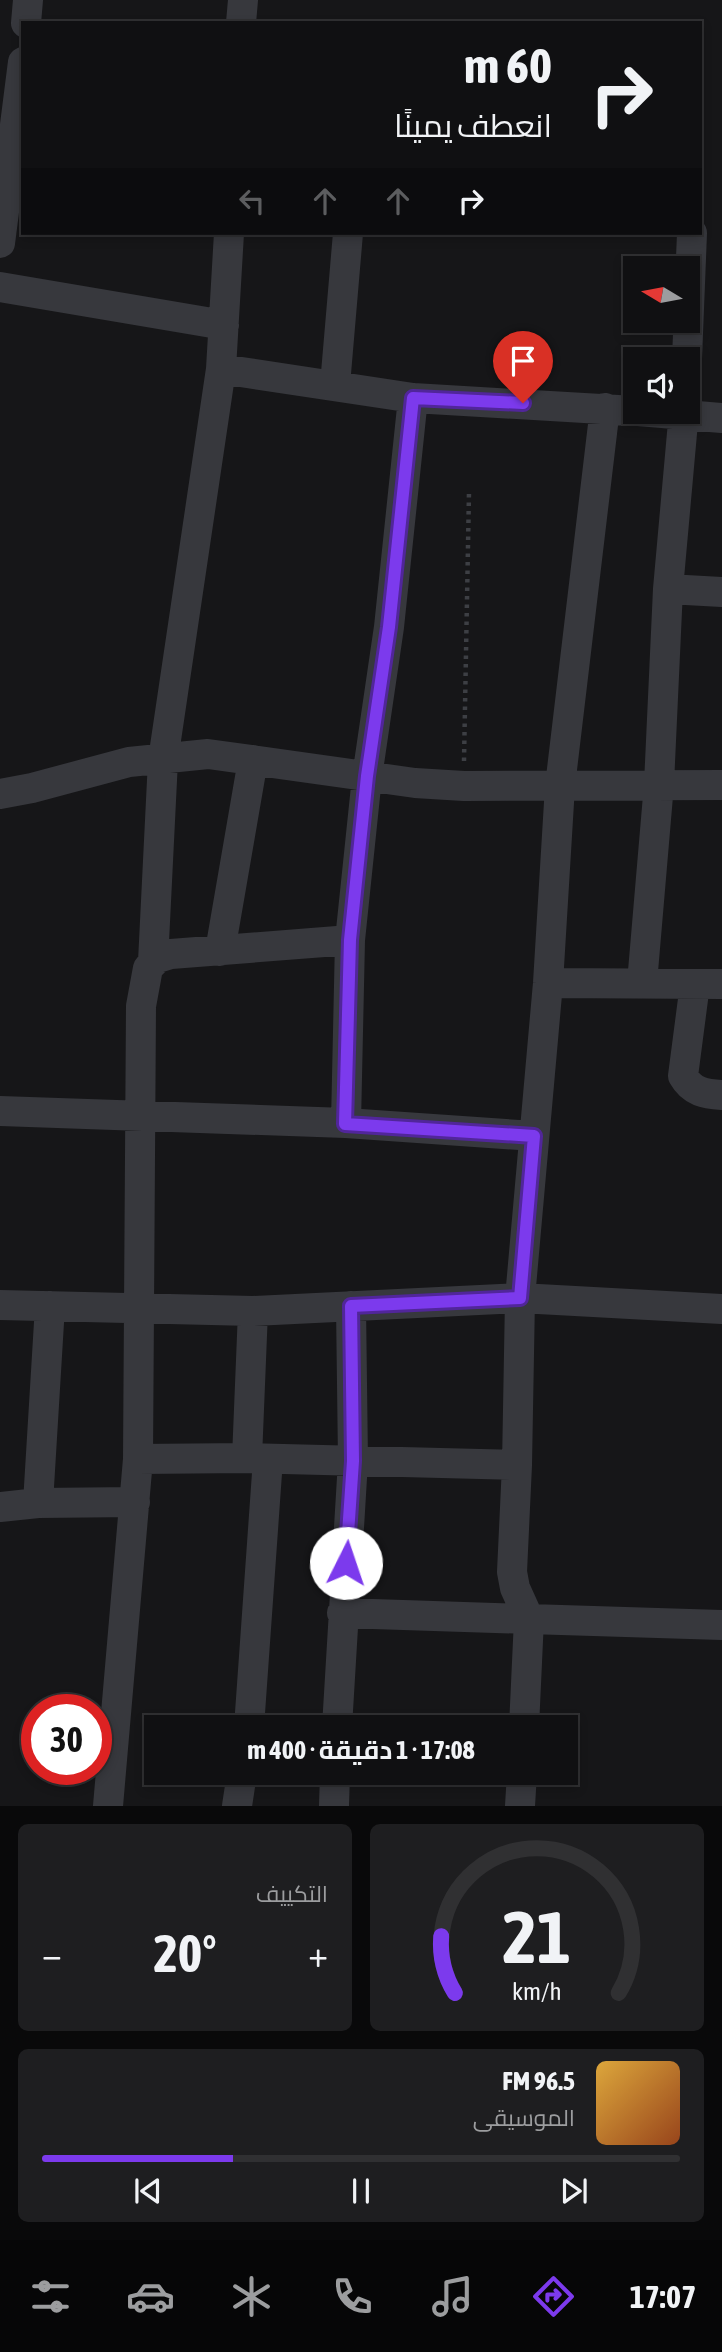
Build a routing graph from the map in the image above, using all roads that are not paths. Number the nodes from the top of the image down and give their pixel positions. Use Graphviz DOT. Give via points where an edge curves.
graph roads {
  1 [pos="28,0"];
  2 [pos="243,0"];
  3 [pos="26,21"];
  4 [pos="241,21"];
  5 [pos="21,72"];
  6 [pos="14,108"];
  7 [pos="229,235"];
  8 [pos="348,235"];
  9 [pos="692,235"];
  10 [pos="0,243"];
  11 [pos="0,287"];
  12 [pos="223,325"];
  13 [pos="687,347"];
  14 [pos="221,369"];
  15 [pos="335,385"];
  16 [pos="413,398"];
  17 [pos="605,408"];
  18 [pos="623,410"];
  19 [pos="700,416"];
  20 [pos="722,418"];
  21 [pos="683,424"];
  22 [pos="668,589"];
  23 [pos="722,592"];
  24 [pos="163,760"];
  25 [pos="253,760"];
  26 [pos="367,776"];
  27 [pos="659,784"];
  28 [pos="722,785"];
  29 [pos="560,786"];
  30 [pos="0,794"];
  31 [pos="350,940"];
  32 [pos="220,951"];
  33 [pos="153,962"];
  34 [pos="548,983"];
  35 [pos="642,984"];
  36 [pos="709,984"];
  37 [pos="722,1095"];
  38 [pos="0,1111"];
  39 [pos="139,1115"];
  40 [pos="345,1124"];
  41 [pos="534,1136"];
  42 [pos="520,1298"];
  43 [pos="0,1305"];
  44 [pos="50,1306"];
  45 [pos="351,1306"];
  46 [pos="139,1307"];
  47 [pos="722,1309"];
  48 [pos="253,1311"];
  49 [pos="138,1459"];
  50 [pos="257,1459"];
  51 [pos="353,1461"];
  52 [pos="517,1465"];
  53 [pos="135,1502"];
  54 [pos="38,1503"];
  55 [pos="0,1507"];
  56 [pos="342,1614"];
  57 [pos="529,1619"];
  58 [pos="722,1625"];
  59 [pos="249,1715"];
  60 [pos="338,1715"];
  61 [pos="525,1715"];
  62 [pos="240,1785"];
  63 [pos="335,1785"];
  64 [pos="521,1785"];
  65 [pos="108,1806"];
  66 [pos="237,1806"];
  67 [pos="334,1806"];
  68 [pos="520,1806"];
  1 -- 3 [label="street"];
  2 -- 4 [label="street"];
  5 -- 6 [label="street"];
  6 -- 10 [label="street"];
  7 -- 12 [label="street"];
  8 -- 15 [label="street"];
  9 -- 13 [label="street"];
  11 -- 12 [label="street"];
  12 -- 14 [label="street"];
  14 -- 15 [label="street"];
  14 -- 24 [label="street"];
  15 -- 16 [label="street"];
  16 -- 17 [label="street"];
  16 -- 26 [label="street" via="389,627"];
  17 -- 18 [label="street"];
  17 -- 29 [label="street"];
  19 -- 20 [label="street"];
  21 -- 22 [label="street"];
  22 -- 23 [label="street"];
  22 -- 27 [label="street"];
  24 -- 25 [label="street" via="208,754"];
  24 -- 30 [label="street" via="129,762"];
  24 -- 33 [label="street"];
  25 -- 26 [label="street"];
  25 -- 32 [label="street"];
  26 -- 29 [label="street" via="464,786"];
  26 -- 31 [label="street"];
  27 -- 28 [label="street"];
  27 -- 29 [label="street"];
  27 -- 35 [label="street"];
  29 -- 34 [label="street"];
  31 -- 32 [label="street"];
  31 -- 40 [label="street"];
  32 -- 33 [label="street" via="171,954"];
  33 -- 39 [label="street" via="145,977 141,1006"];
  34 -- 35 [label="street"];
  34 -- 41 [label="street"];
  35 -- 36 [label="street"];
  36 -- 37 [label="street" via="683,1076 696,1091"];
  38 -- 39 [label="street"];
  39 -- 40 [label="street"];
  39 -- 46 [label="street"];
  40 -- 41 [label="street"];
  41 -- 42 [label="street"];
  42 -- 45 [label="street"];
  42 -- 47 [label="street"];
  42 -- 52 [label="street"];
  43 -- 44 [label="street"];
  44 -- 46 [label="street"];
  44 -- 54 [label="street"];
  45 -- 48 [label="street"];
  45 -- 51 [label="street"];
  46 -- 48 [label="street"];
  46 -- 49 [label="street"];
  48 -- 50 [label="street"];
  49 -- 50 [label="street"];
  49 -- 53 [label="street"];
  50 -- 51 [label="street"];
  50 -- 59 [label="street"];
  51 -- 52 [label="street"];
  51 -- 56 [label="street"];
  52 -- 57 [label="street" via="512,1572"];
  53 -- 54 [label="street"];
  53 -- 65 [label="street"];
  54 -- 55 [label="street"];
  56 -- 57 [label="street"];
  56 -- 60 [label="street"];
  57 -- 58 [label="street"];
  57 -- 61 [label="street"];
  62 -- 66 [label="street"];
  63 -- 67 [label="street"];
  64 -- 68 [label="street"];
}
